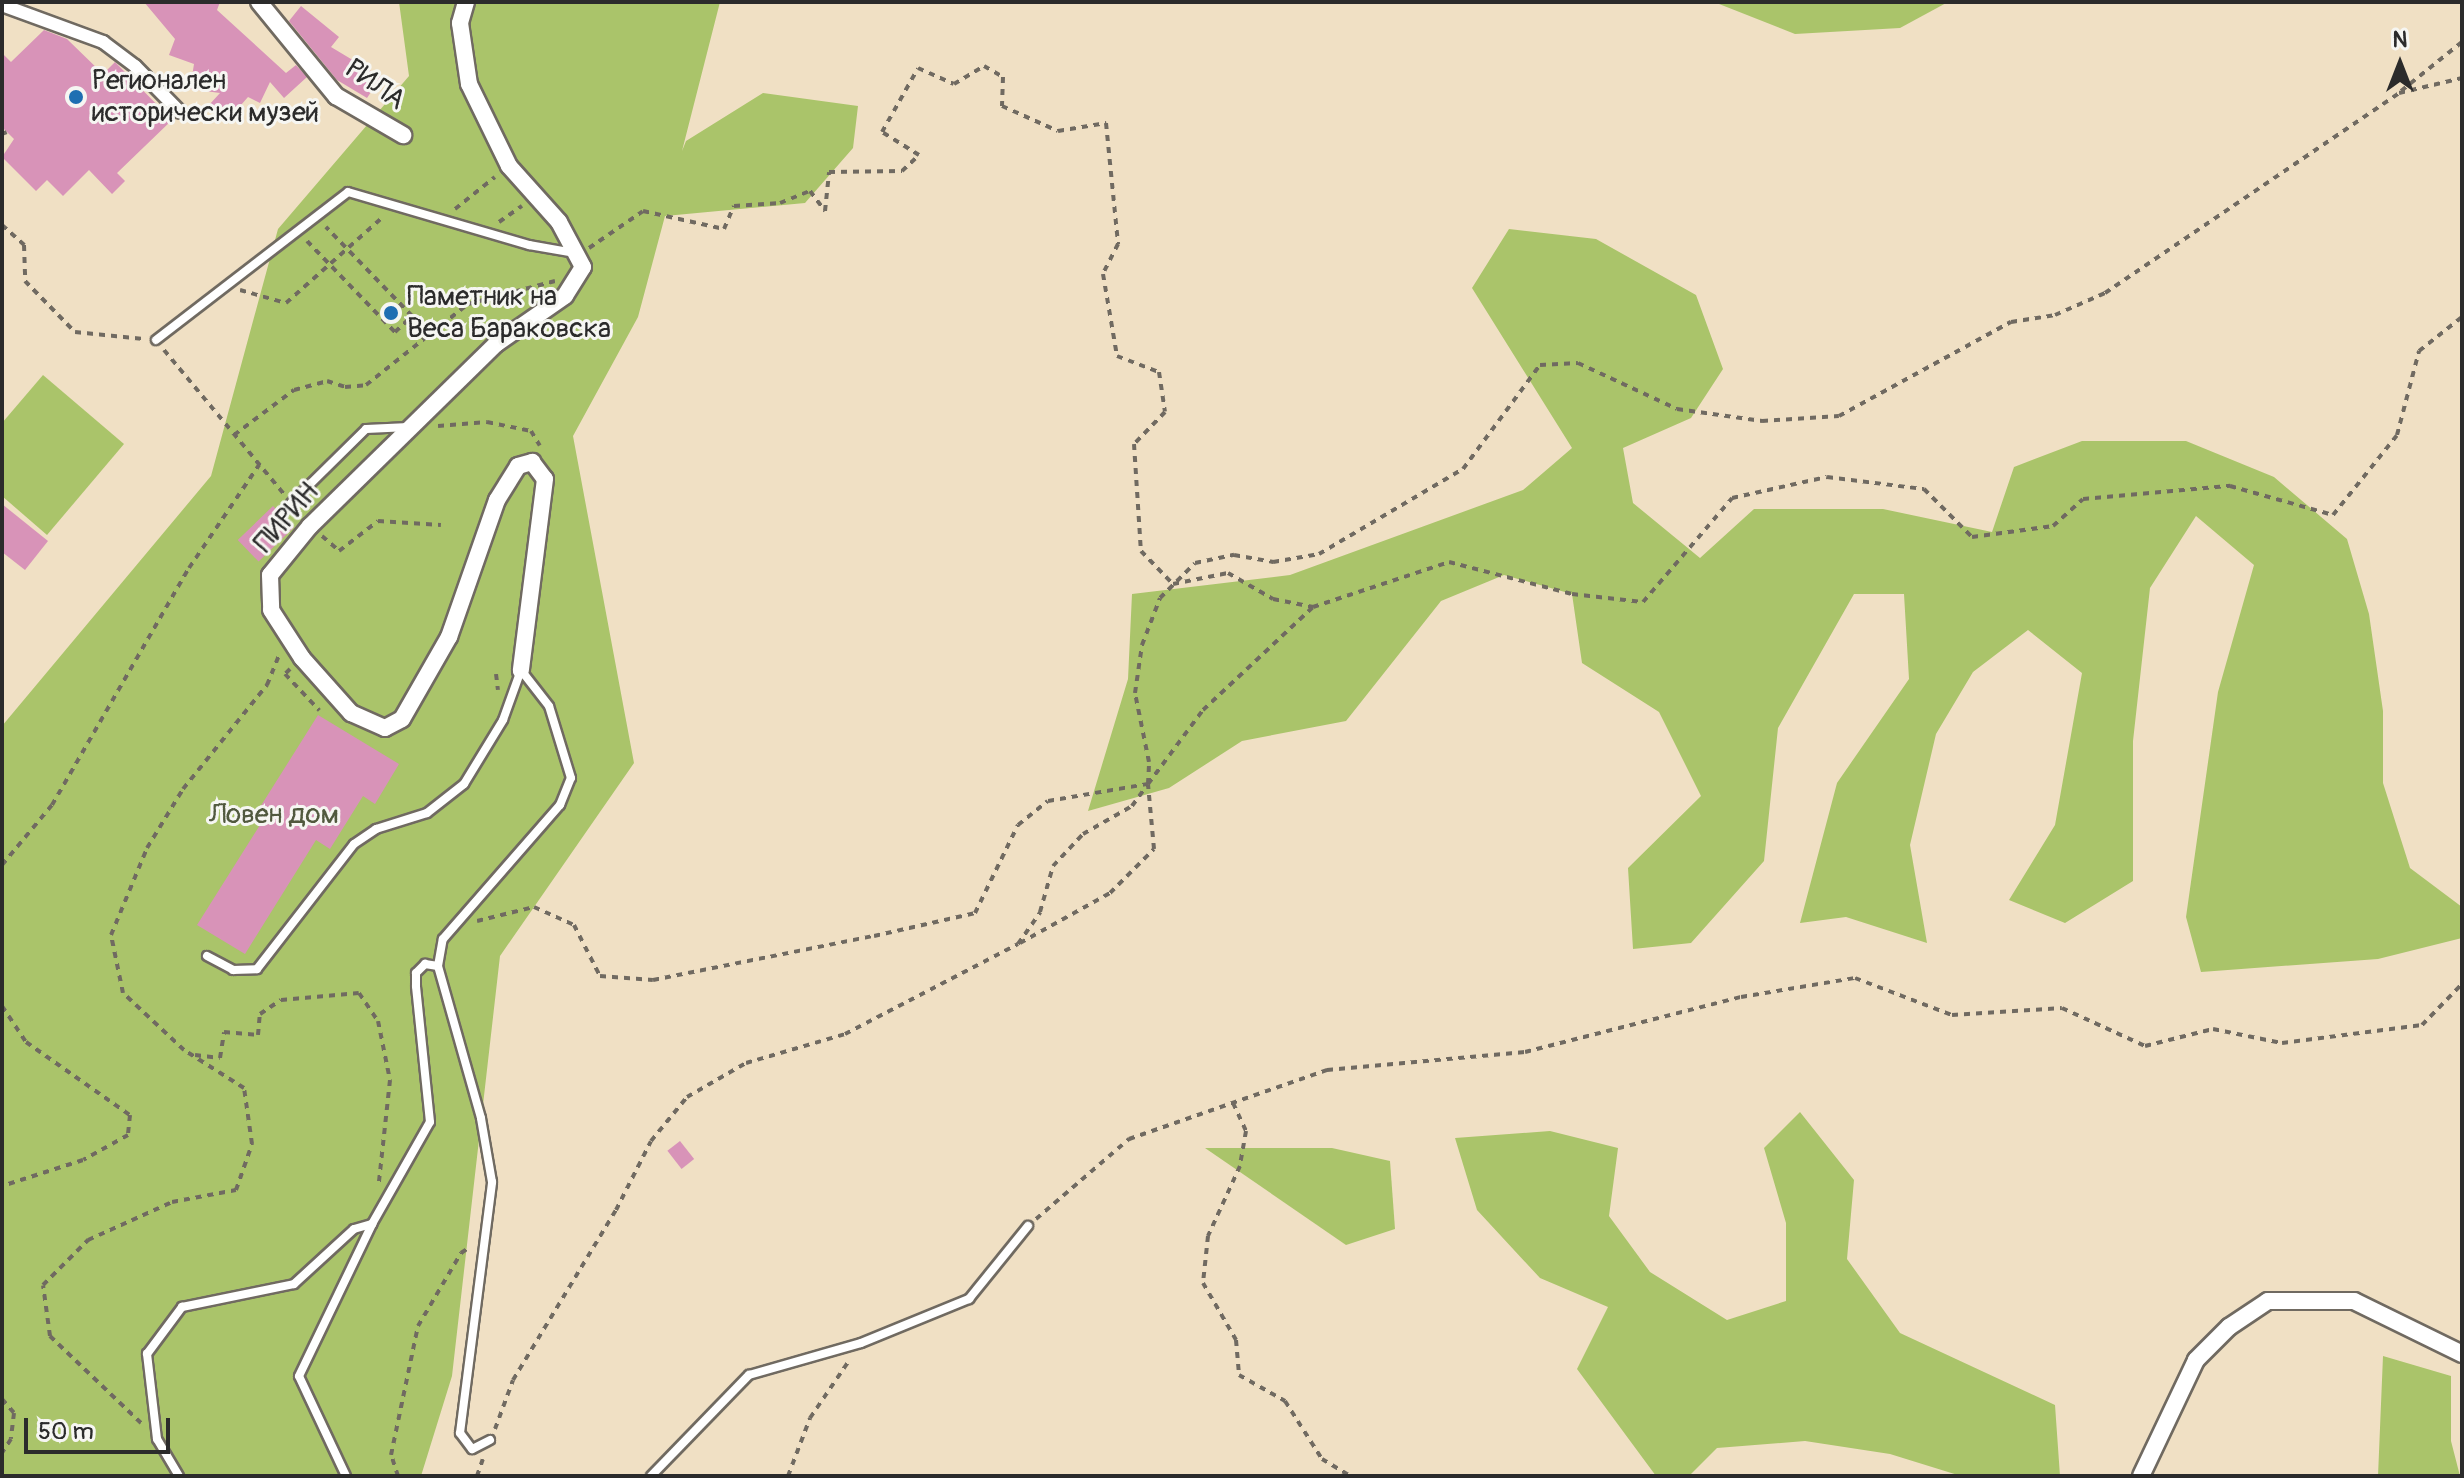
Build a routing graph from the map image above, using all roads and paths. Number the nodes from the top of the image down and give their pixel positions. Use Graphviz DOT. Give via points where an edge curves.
graph roads {
  1 [pos="259,2"];
  2 [pos="466,2"];
  3 [pos="2,5"];
  4 [pos="2462,42"];
  5 [pos="2462,78"];
  6 [pos="2399,93"];
  7 [pos="180,112"];
  8 [pos="403,135"];
  9 [pos="509,166"];
  10 [pos="534,198"];
  11 [pos="395,207"];
  12 [pos="315,216"];
  13 [pos="440,220"];
  14 [pos="2,225"];
  15 [pos="296,230"];
  16 [pos="484,232"];
  17 [pos="348,248"];
  18 [pos="580,254"];
  19 [pos="330,264"];
  20 [pos="567,278"];
  21 [pos="223,285"];
  22 [pos="2462,317"];
  23 [pos="156,340"];
  24 [pos="412,425"];
  25 [pos="234,435"];
  26 [pos="259,465"];
  27 [pos="541,468"];
  28 [pos="291,503"];
  29 [pos="441,525"];
  30 [pos="310,526"];
  31 [pos="1173,584"];
  32 [pos="1313,607"];
  33 [pos="287,635"];
  34 [pos="521,670"];
  35 [pos="1148,784"];
  36 [pos="2,865"];
  37 [pos="455,926"];
  38 [pos="1018,944"];
  39 [pos="207,956"];
  40 [pos="438,966"];
  41 [pos="2462,984"];
  42 [pos="2,1006"];
  43 [pos="191,1055"];
  44 [pos="1233,1103"];
  45 [pos="2,1186"];
  46 [pos="372,1224"];
  47 [pos="1028,1226"];
  48 [pos="461,1253"];
  49 [pos="861,1343"];
  50 [pos="2462,1354"];
  51 [pos="2,1399"];
  52 [pos="157,1439"];
  53 [pos="490,1440"];
  54 [pos="2,1453"];
  55 [pos="179,1476"];
  56 [pos="346,1476"];
  57 [pos="398,1476"];
  58 [pos="477,1476"];
  59 [pos="651,1476"];
  60 [pos="788,1476"];
  61 [pos="1350,1476"];
  62 [pos="2141,1476"];
  1 -- 8 [label="street, РИЛА" via="336,96"];
  2 -- 9 [label="street" via="460,23 469,84"];
  3 -- 7 [label="street" via="103,42"];
  4 -- 6 [label="path"];
  5 -- 6 [label="path"];
  6 -- 31 [label="path" via="2105,293 2055,315 2011,322 1839,416 1762,421 1677,409 1578,363 1540,365 1463,469 1319,554 1273,562 1221,557 1195,563"];
  9 -- 10 [label="street"];
  9 -- 13 [label="path"];
  10 -- 16 [label="path"];
  10 -- 18 [label="street" via="559,222"];
  11 -- 12 [label="lane" via="348,192"];
  11 -- 13 [label="lane"];
  11 -- 17 [label="path"];
  12 -- 15 [label="lane"];
  12 -- 17 [label="path"];
  13 -- 16 [label="lane"];
  14 -- 23 [label="path" via="24,245 25,281 75,332"];
  15 -- 19 [label="path"];
  15 -- 21 [label="lane"];
  16 -- 18 [label="lane"];
  17 -- 19 [label="path"];
  17 -- 19 [label="path" via="412,316 395,332"];
  18 -- 24 [label="street, ПИРИН" via="583,267 565,296 496,344"];
  18 -- 31 [label="path" via="643,211 724,229 734,206 780,203 810,191 825,211 829,172 902,171 919,155 882,132 918,68 954,84 984,66 1003,77 1002,106 1058,131 1106,123 1118,244 1103,274 1117,356 1159,372 1165,412 1134,444 1141,551"];
  19 -- 21 [label="path" via="286,303"];
  20 -- 25 [label="path" via="468,304 366,385 345,387 327,381 294,390"];
  21 -- 23 [label="lane"];
  22 -- 32 [label="path" via="2419,351 2397,435 2333,515 2230,486 2083,499 2053,526 1972,537 1924,489 1827,477 1732,498 1643,602 1572,594 1449,562"];
  23 -- 25 [label="path"];
  24 -- 27 [label="path" via="487,422 531,431 541,447"];
  24 -- 28 [label="lane" via="366,429"];
  24 -- 30 [label="street, ПИРИН"];
  25 -- 26 [label="path"];
  26 -- 28 [label="path"];
  26 -- 36 [label="path" via="189,568 52,805"];
  27 -- 33 [label="street, ПИРИН" via="532,462 518,466 497,500 449,637 402,719 385,728 351,713"];
  27 -- 34 [label="street" via="545,479"];
  29 -- 30 [label="path" via="378,521 339,551"];
  30 -- 33 [label="street, ПИРИН" via="270,575 271,610"];
  31 -- 32 [label="path" via="1228,573 1273,599"];
  31 -- 35 [label="path" via="1160,598 1142,645 1135,693 1149,762"];
  32 -- 35 [label="path" via="1203,710"];
  33 -- 43 [label="path" via="267,685 183,789 147,848 111,935 123,993"];
  34 -- 37 [label="lane" via="549,706 571,778 560,805"];
  34 -- 39 [label="lane" via="503,720 464,784 427,813 376,829 354,844 257,969 233,970"];
  35 -- 37 [label="path" via="1048,801 1018,825 975,913 874,936 653,980 600,976 574,925 534,907"];
  35 -- 38 [label="path" via="1132,806 1083,834 1053,866 1040,912"];
  35 -- 38 [label="path" via="1154,849 1110,893"];
  37 -- 40 [label="lane" via="443,939"];
  38 -- 53 [label="path" via="845,1034 746,1063 687,1097 651,1141 616,1210 513,1380"];
  40 -- 46 [label="lane" via="425,964 416,973 430,1122"];
  40 -- 53 [label="lane" via="481,1118 492,1182 460,1433 472,1449"];
  41 -- 44 [label="path" via="2422,1025 2282,1043 2213,1029 2145,1046 2062,1008 1952,1015 1855,978 1741,997 1525,1052 1327,1070"];
  42 -- 45 [label="path" via="26,1042 130,1115 128,1135 83,1160"];
  43 -- 46 [label="path" via="220,1058 224,1032 258,1035 260,1014 281,1000 359,993 378,1021 390,1080"];
  43 -- 52 [label="path" via="244,1088 252,1144 236,1190 172,1202 88,1240 43,1285 50,1336"];
  44 -- 47 [label="path" via="1129,1139"];
  44 -- 61 [label="path" via="1246,1131 1240,1166 1208,1236 1203,1283 1236,1340 1239,1375 1285,1401 1322,1459"];
  46 -- 52 [label="lane" via="354,1229 294,1284 182,1307 147,1354"];
  46 -- 56 [label="lane" via="299,1376"];
  47 -- 49 [label="lane" via="969,1299"];
  48 -- 57 [label="path" via="418,1326 391,1455"];
  49 -- 59 [label="lane" via="749,1375"];
  49 -- 60 [label="path" via="810,1418"];
  50 -- 62 [label="street" via="2354,1301 2268,1301 2229,1327 2196,1360"];
  51 -- 54 [label="path" via="14,1413 11,1439"];
  52 -- 55 [label="lane"];
  53 -- 58 [label="path"];
}
